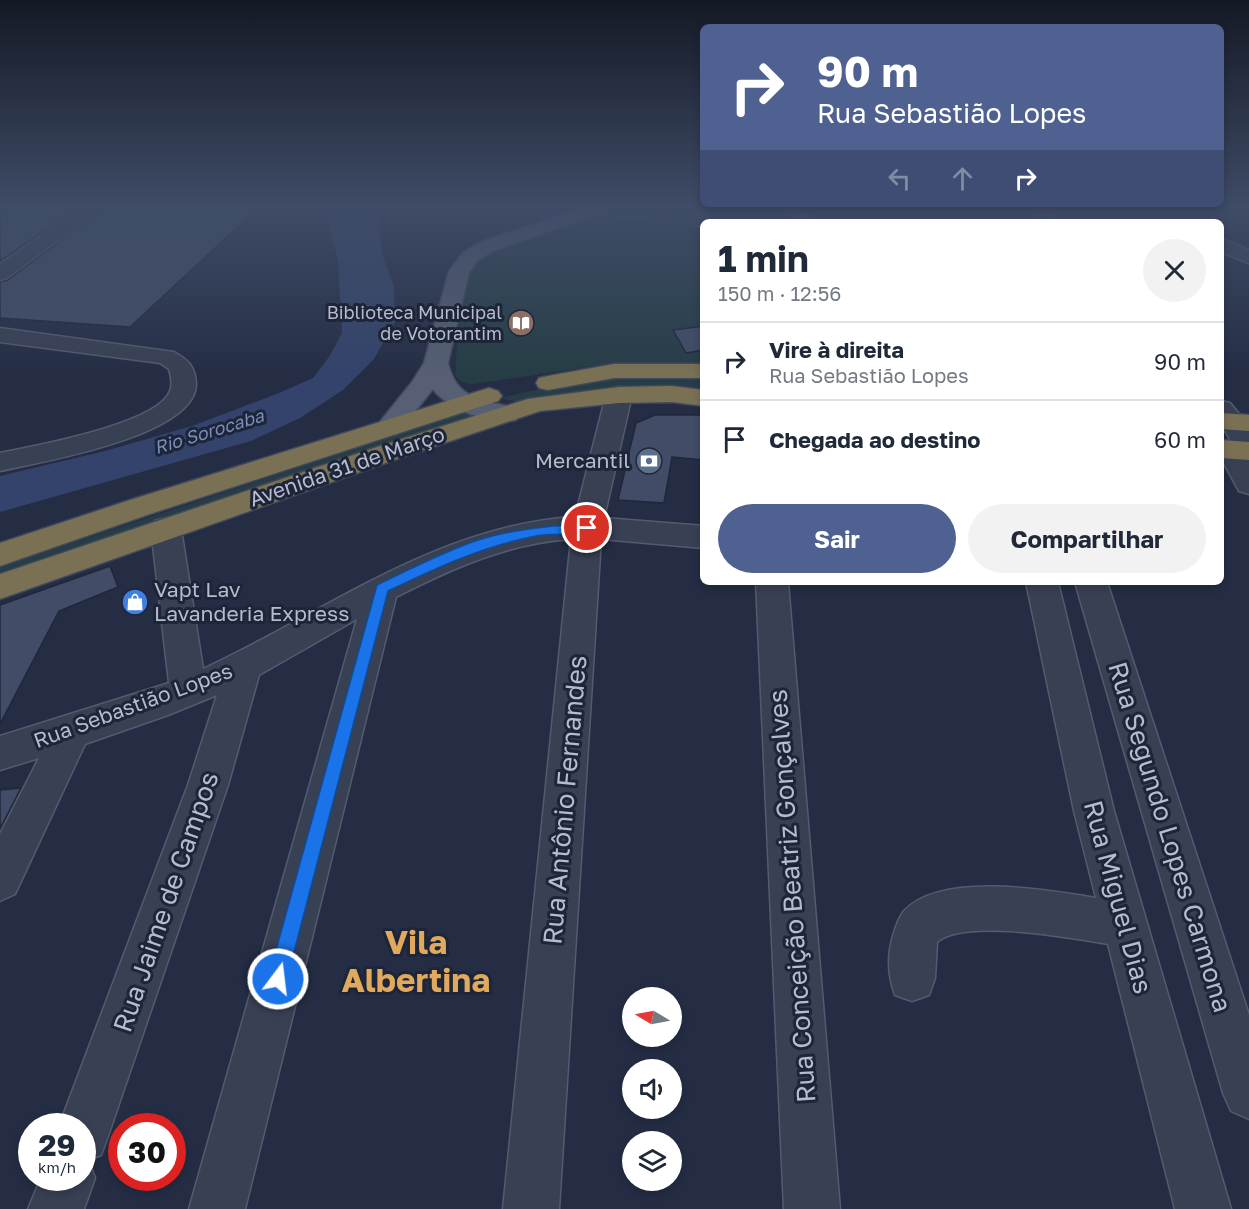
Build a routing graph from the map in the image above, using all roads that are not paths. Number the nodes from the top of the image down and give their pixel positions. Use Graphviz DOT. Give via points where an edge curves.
graph roads {
  1 [pos="16,262"];
  2 [pos="466,262"];
  3 [pos="0,274"];
  4 [pos="0,335"];
  5 [pos="436,363"];
  6 [pos="700,370"];
  7 [pos="619,395"];
  8 [pos="700,398"];
  9 [pos="465,403"];
  10 [pos="507,414"];
  11 [pos="1231,418"];
  12 [pos="388,428"];
  13 [pos="1237,449"];
  14 [pos="0,462"];
  15 [pos="1249,484"];
  16 [pos="587,528"];
  17 [pos="166,529"];
  18 [pos="700,537"];
  19 [pos="0,555"];
  20 [pos="772,585"];
  21 [pos="1043,585"];
  22 [pos="1092,585"];
  23 [pos="0,587"];
  24 [pos="382,588"];
  25 [pos="244,666"];
  26 [pos="188,691"];
  27 [pos="72,731"];
  28 [pos="0,753"];
  29 [pos="0,879"];
  30 [pos="1125,925"];
  31 [pos="912,978"];
  32 [pos="1249,1093"];
  33 [pos="90,1113"];
  34 [pos="63,1191"];
  35 [pos="56,1209"];
  36 [pos="216,1209"];
  37 [pos="531,1209"];
  38 [pos="812,1209"];
  39 [pos="1203,1209"];
  1 -- 3 [label="street"];
  2 -- 5 [label="main road" via="459,271"];
  4 -- 14 [label="street" via="166,357 180,365 184,380 181,397 160,416 116,436"];
  5 -- 9 [label="main road" via="442,387"];
  5 -- 12 [label="main road"];
  6 -- 9 [label="highway, Avenida 31 de Março" via="614,371 500,392"];
  7 -- 8 [label="highway, Avenida 31 de Março"];
  7 -- 10 [label="highway, Avenida 31 de Março" via="537,404"];
  7 -- 16 [label="street, Rua Antônio Fernandes"];
  9 -- 10 [label="main road"];
  9 -- 12 [label="highway, Avenida 31 de Março"];
  10 -- 17 [label="highway, Avenida 31 de Março"];
  11 -- 13 [label="street"];
  12 -- 19 [label="highway, Avenida 31 de Março"];
  13 -- 15 [label="street"];
  16 -- 18 [label="street, Rua Sebastião Lopes"];
  16 -- 24 [label="street, Rua Sebastião Lopes" via="538,531 483,544"];
  16 -- 37 [label="street, Rua Antônio Fernandes"];
  17 -- 23 [label="highway, Avenida 31 de Março"];
  17 -- 26 [label="street"];
  20 -- 38 [label="street, Rua Conceição Beatriz Gonçalves"];
  21 -- 30 [label="street, Rua Miguel Dias" via="1094,811"];
  22 -- 32 [label="street, Rua Segundo Lopes Carmona"];
  24 -- 25 [label="street, Rua Sebastião Lopes"];
  24 -- 36 [label="street"];
  25 -- 26 [label="street, Rua Sebastião Lopes"];
  25 -- 33 [label="street, Rua Jaime de Campos" via="208,785"];
  26 -- 27 [label="street, Rua Sebastião Lopes"];
  27 -- 28 [label="street, Rua Sebastião Lopes"];
  27 -- 29 [label="street"];
  30 -- 31 [label="street" via="1018,908 937,915 920,927"];
  30 -- 39 [label="street, Rua Miguel Dias"];
  34 -- 35 [label="street"];
}
